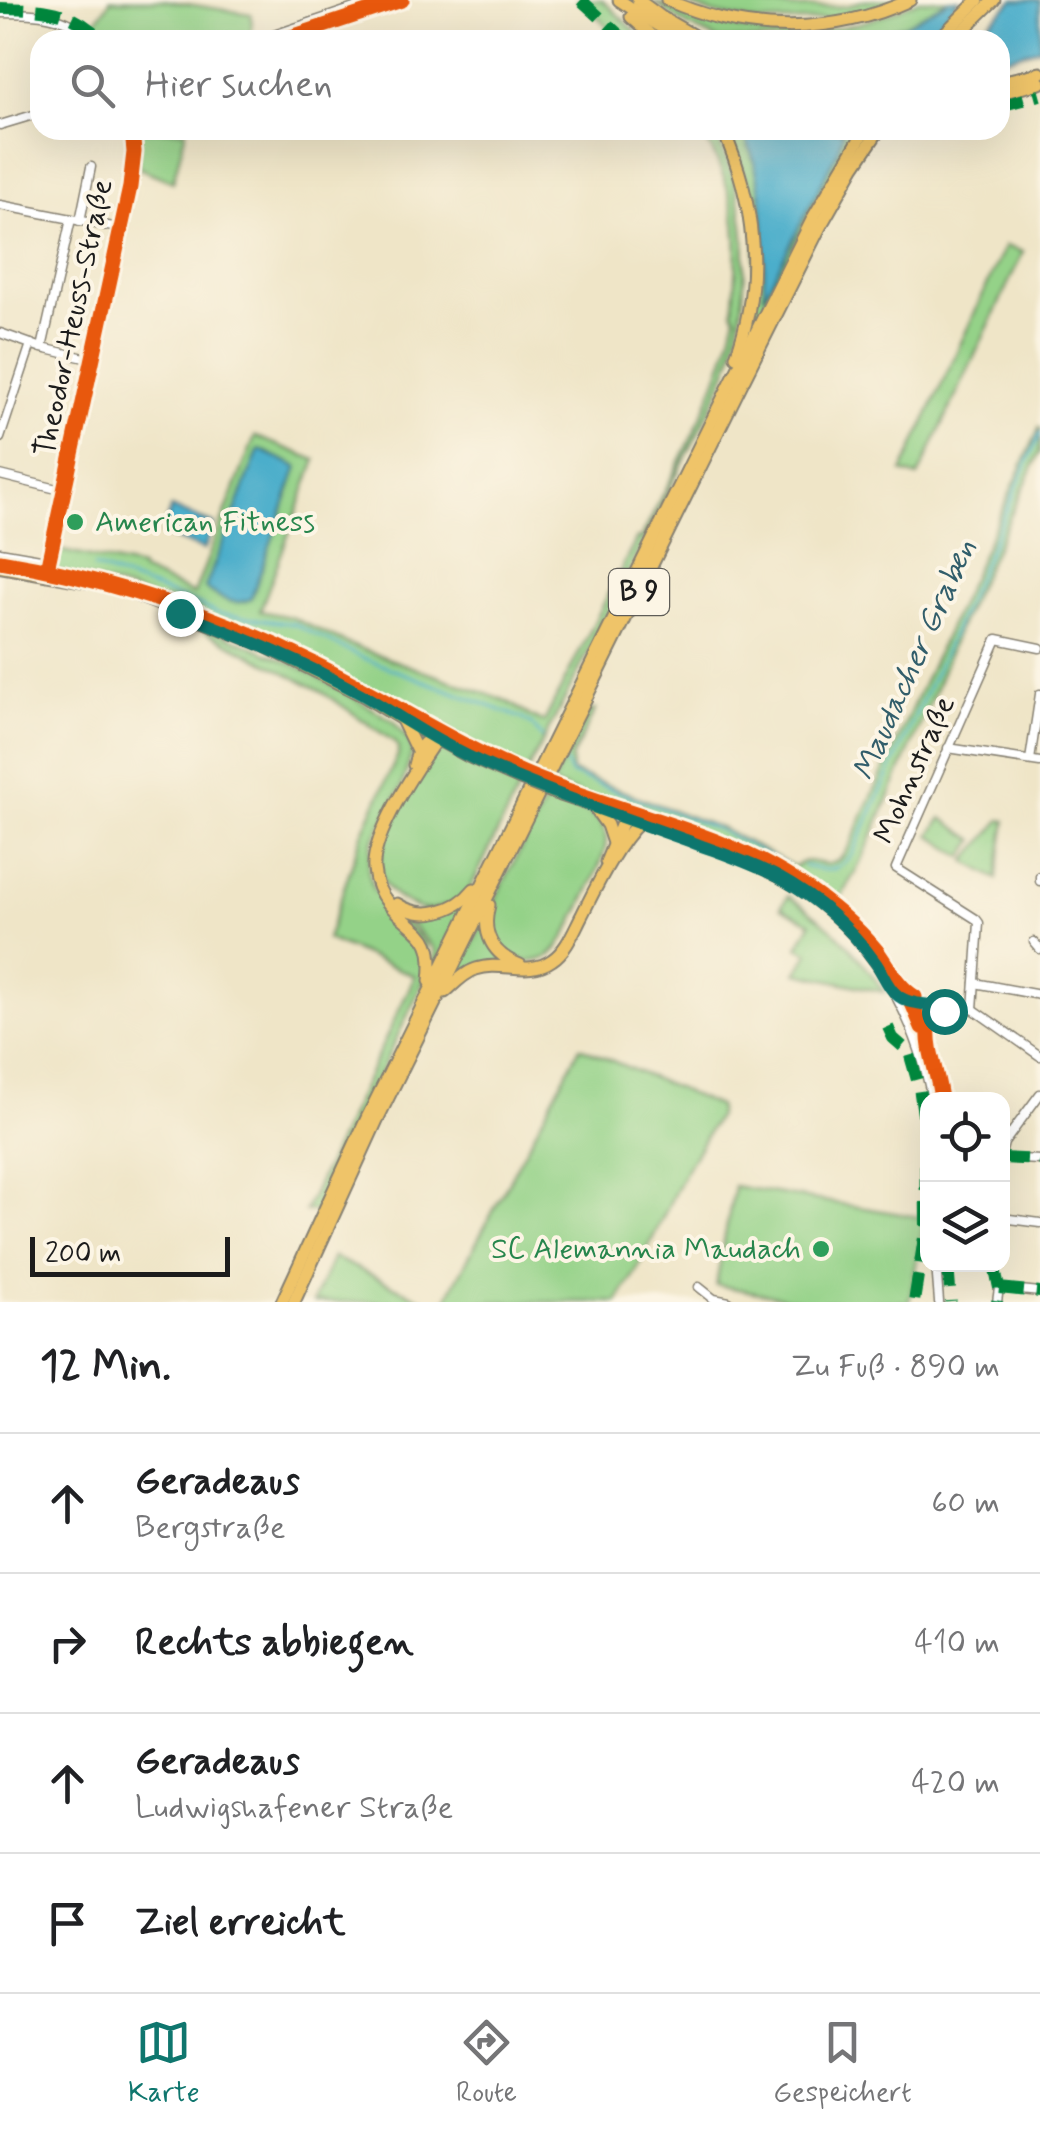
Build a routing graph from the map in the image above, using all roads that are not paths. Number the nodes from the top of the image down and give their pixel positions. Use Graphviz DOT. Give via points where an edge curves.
graph roads {
  1 [pos="378,0"];
  2 [pos="616,0"];
  3 [pos="638,0"];
  4 [pos="667,0"];
  5 [pos="910,0"];
  6 [pos="978,0"];
  7 [pos="994,0"];
  8 [pos="0,13"];
  9 [pos="79,30"];
  10 [pos="289,30"];
  11 [pos="647,30"];
  12 [pos="664,30"];
  13 [pos="683,30"];
  14 [pos="948,30"];
  15 [pos="962,30"];
  16 [pos="1040,73"];
  17 [pos="1010,80"];
  18 [pos="1040,84"];
  19 [pos="1010,91"];
  20 [pos="30,116"];
  21 [pos="0,126"];
  22 [pos="129,140"];
  23 [pos="727,140"];
  24 [pos="859,140"];
  25 [pos="872,140"];
  26 [pos="91,167"];
  27 [pos="0,206"];
  28 [pos="76,220"];
  29 [pos="118,228"];
  30 [pos="0,333"];
  31 [pos="31,344"];
  32 [pos="42,348"];
  33 [pos="89,359"];
  34 [pos="714,416"];
  35 [pos="0,438"];
  36 [pos="0,475"];
  37 [pos="60,490"];
  38 [pos="0,552"];
  39 [pos="46,560"];
  40 [pos="0,567"];
  41 [pos="43,574"];
  42 [pos="1040,648"];
  43 [pos="1040,694"];
  44 [pos="402,720"];
  45 [pos="435,741"];
  46 [pos="948,748"];
  47 [pos="417,751"];
  48 [pos="1035,762"];
  49 [pos="410,778"];
  50 [pos="594,807"];
  51 [pos="634,823"];
  52 [pos="613,843"];
  53 [pos="604,872"];
  54 [pos="493,874"];
  55 [pos="382,894"];
  56 [pos="529,968"];
  57 [pos="975,984"];
  58 [pos="434,994"];
  59 [pos="896,995"];
  60 [pos="1040,995"];
  61 [pos="926,1006"];
  62 [pos="946,1008"];
  63 [pos="972,1009"];
  64 [pos="932,1016"];
  65 [pos="908,1018"];
  66 [pos="920,1048"];
  67 [pos="1040,1056"];
  68 [pos="930,1092"];
  69 [pos="1040,1094"];
  70 [pos="1010,1133"];
  71 [pos="1010,1155"];
  72 [pos="1040,1160"];
  73 [pos="1010,1219"];
  74 [pos="1040,1223"];
  75 [pos="936,1272"];
  76 [pos="996,1272"];
  77 [pos="1036,1278"];
  78 [pos="698,1287"];
  79 [pos="999,1288"];
  80 [pos="1037,1292"];
  81 [pos="937,1299"];
  82 [pos="282,1302"];
  83 [pos="294,1302"];
  84 [pos="729,1302"];
  85 [pos="997,1302"];
  1 -- 10 [label="street"];
  2 -- 11 [label="highway"];
  2 -- 12 [label="highway"];
  3 -- 13 [label="highway"];
  4 -- 5 [label="highway" via="724,20 796,27 849,21"];
  6 -- 14 [label="highway"];
  7 -- 15 [label="highway"];
  8 -- 9 [label="street" via="51,16"];
  16 -- 17 [label="highway"];
  18 -- 19 [label="highway"];
  20 -- 21 [label="street"];
  22 -- 29 [label="street, Theodor-Heuss-Straße"];
  23 -- 34 [label="highway" via="747,201 753,270 742,340"];
  24 -- 34 [label="highway, B 9"];
  25 -- 54 [label="highway, B 9" via="820,227"];
  26 -- 28 [label="street"];
  27 -- 28 [label="street"];
  28 -- 29 [label="street"];
  28 -- 32 [label="street"];
  29 -- 33 [label="street, Theodor-Heuss-Straße"];
  30 -- 31 [label="street"];
  31 -- 32 [label="street"];
  31 -- 35 [label="street"];
  32 -- 33 [label="street"];
  33 -- 37 [label="street, Theodor-Heuss-Straße"];
  34 -- 54 [label="highway, B 9"];
  36 -- 37 [label="street"];
  37 -- 39 [label="street, Theodor-Heuss-Straße"];
  38 -- 39 [label="street"];
  39 -- 41 [label="street, Theodor-Heuss-Straße"];
  40 -- 41 [label="main road"];
  41 -- 44 [label="main road" via="113,587 260,644"];
  42 -- 46 [label="street, Mohnstraße" via="997,638"];
  43 -- 48 [label="street"];
  44 -- 45 [label="main road"];
  44 -- 47 [label="highway"];
  45 -- 47 [label="highway" via="426,740"];
  45 -- 49 [label="highway"];
  45 -- 50 [label="main road, bridge"];
  46 -- 48 [label="street"];
  46 -- 57 [label="street, Mohnstraße" via="896,868 976,919"];
  47 -- 49 [label="highway"];
  49 -- 55 [label="highway" via="374,855"];
  50 -- 51 [label="main road"];
  50 -- 52 [label="highway"];
  51 -- 52 [label="highway" via="622,823"];
  51 -- 53 [label="highway"];
  51 -- 59 [label="street" via="765,870 804,893 870,954"];
  52 -- 53 [label="highway"];
  53 -- 56 [label="highway" via="561,953"];
  54 -- 55 [label="highway" via="438,913 404,909"];
  54 -- 56 [label="highway" via="488,938 500,956"];
  54 -- 58 [label="highway, B 9"];
  55 -- 58 [label="highway" via="426,940"];
  56 -- 58 [label="highway" via="475,969"];
  57 -- 60 [label="street"];
  57 -- 63 [label="street, Mohnstraße"];
  58 -- 82 [label="highway, B 9" via="366,1118"];
  58 -- 83 [label="highway, B 9"];
  59 -- 61 [label="street"];
  59 -- 65 [label="street"];
  61 -- 62 [label="street"];
  61 -- 65 [label="street"];
  62 -- 63 [label="street"];
  62 -- 64 [label="street"];
  63 -- 67 [label="street"];
  64 -- 65 [label="street"];
  64 -- 66 [label="street"];
  65 -- 66 [label="street"];
  66 -- 68 [label="street"];
  69 -- 70 [label="street"];
  71 -- 72 [label="street"];
  73 -- 74 [label="street"];
  75 -- 81 [label="street"];
  76 -- 79 [label="street"];
  77 -- 80 [label="street"];
  78 -- 84 [label="street"];
  79 -- 80 [label="street"];
  79 -- 85 [label="street"];
}
